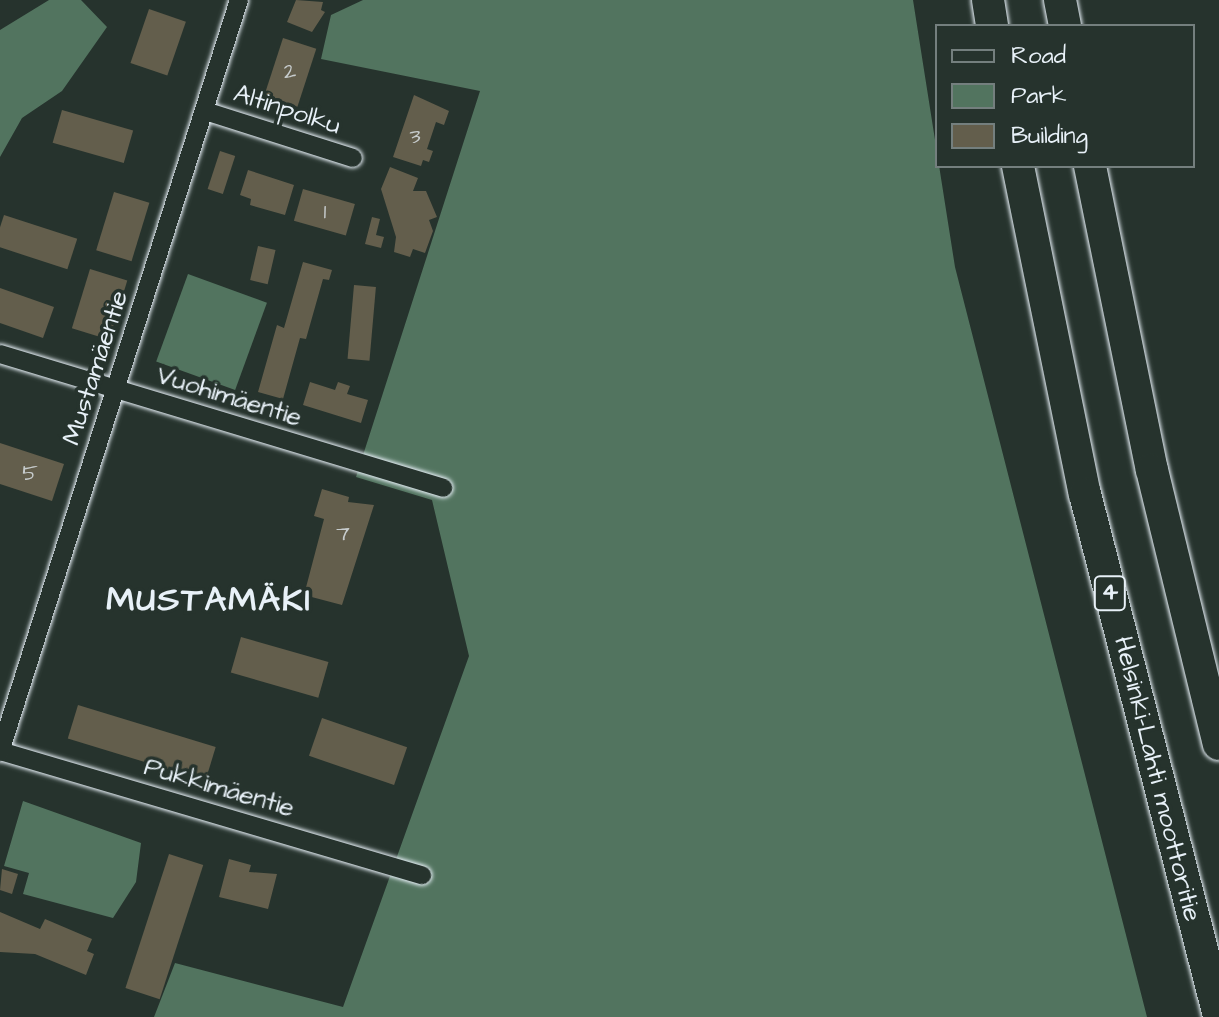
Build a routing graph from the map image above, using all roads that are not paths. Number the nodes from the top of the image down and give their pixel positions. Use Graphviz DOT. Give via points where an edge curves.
graph roads {
  1 [pos="239,0"];
  2 [pos="988,0"];
  3 [pos="1060,0"];
  4 [pos="1080,0"];
  5 [pos="992,24"];
  6 [pos="1065,24"];
  7 [pos="1084,24"];
  8 [pos="205,111"];
  9 [pos="353,158"];
  10 [pos="1018,168"];
  11 [pos="1090,168"];
  12 [pos="0,354"];
  13 [pos="116,391"];
  14 [pos="443,488"];
  15 [pos="1219,744"];
  16 [pos="0,751"];
  17 [pos="422,875"];
  18 [pos="1219,1016"];
  1 -- 8 [label="street, Mustamäentie"];
  2 -- 5 [label="highway"];
  3 -- 6 [label="highway"];
  4 -- 7 [label="highway"];
  8 -- 9 [label="street, Altinpolku"];
  8 -- 13 [label="street, Mustamäentie"];
  10 -- 18 [label="highway, Helsinki-Lahti moottoritie / 4" via="1085,494"];
  11 -- 15 [label="highway" via="1152,470"];
  12 -- 13 [label="street, Vuohimäentie"];
  13 -- 14 [label="street, Vuohimäentie"];
  13 -- 16 [label="street, Mustamäentie"];
  16 -- 17 [label="street, Pukkimäentie"];
}
